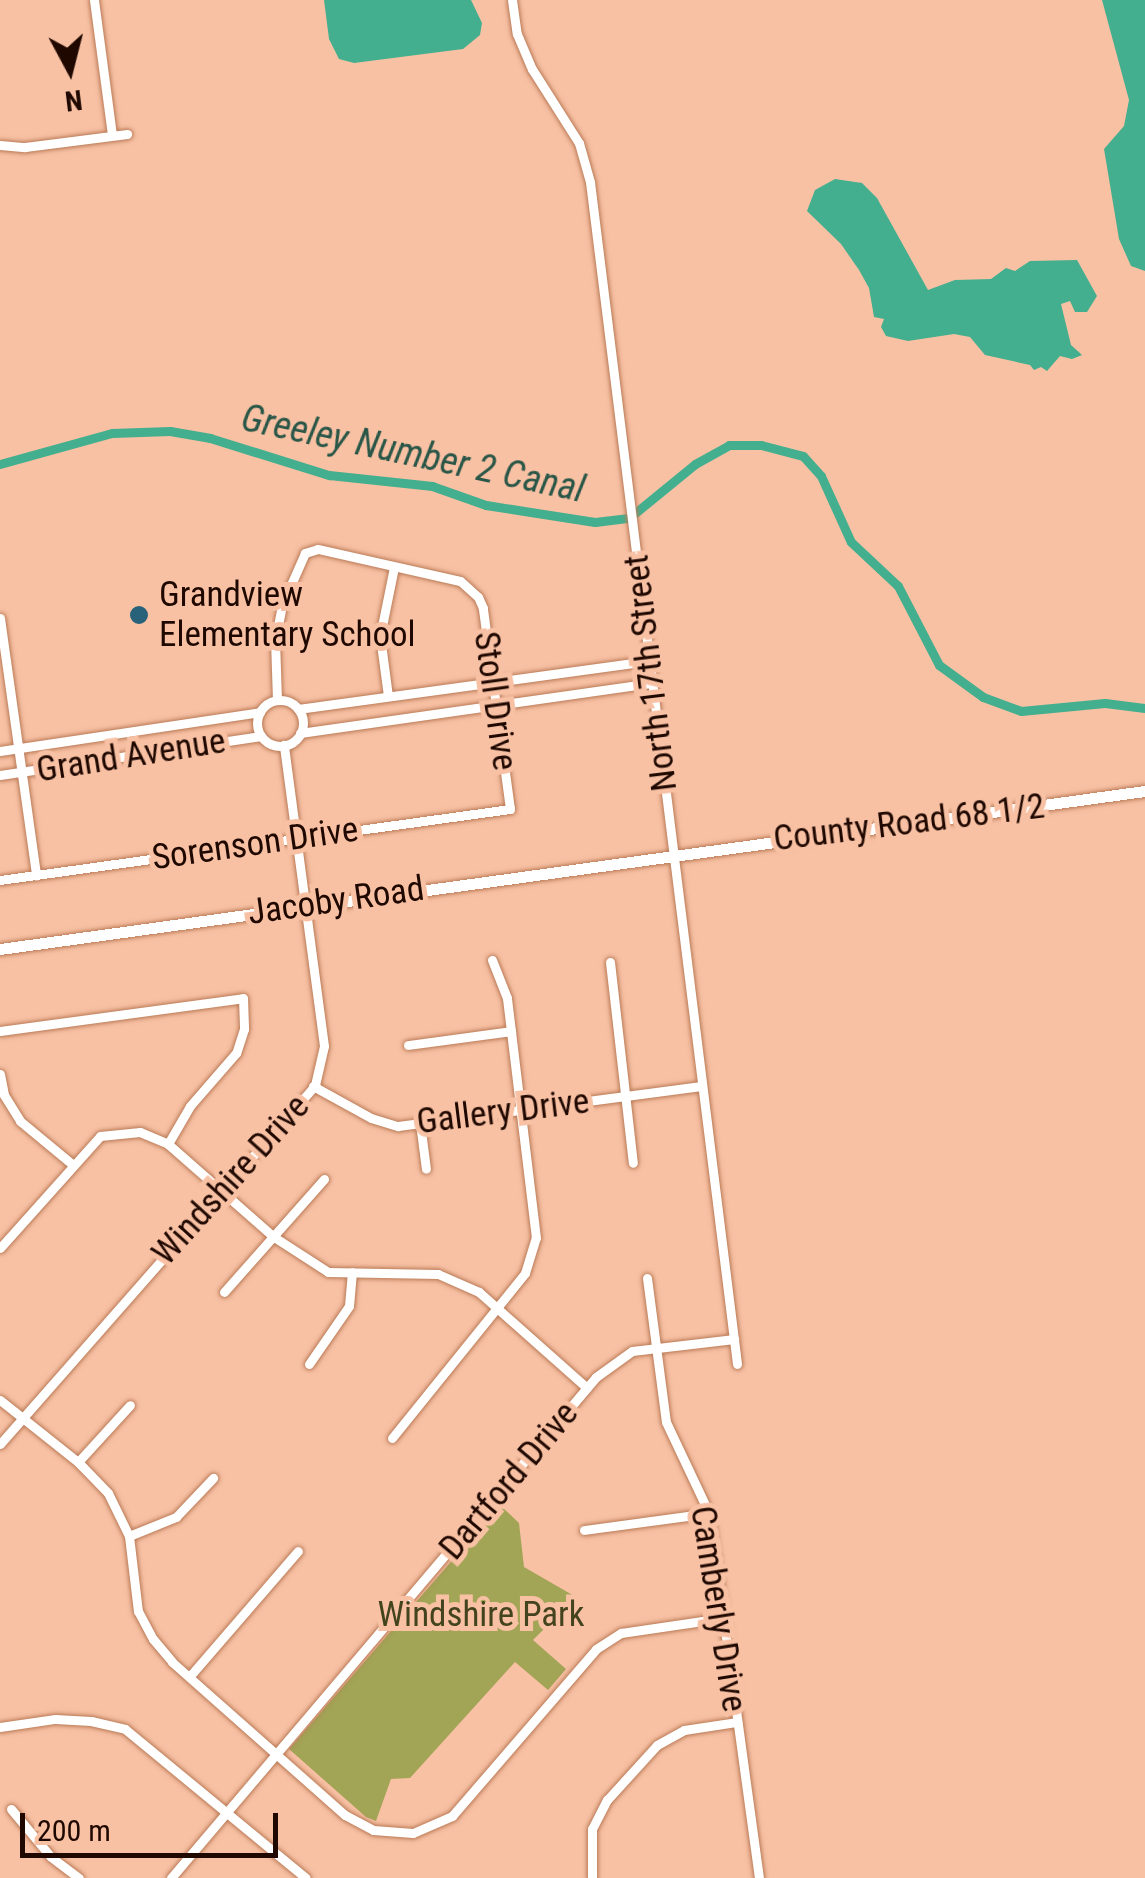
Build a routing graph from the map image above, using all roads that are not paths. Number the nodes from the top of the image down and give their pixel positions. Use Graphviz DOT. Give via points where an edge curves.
graph roads {
  1 [pos="94,0"];
  2 [pos="512,0"];
  3 [pos="126,134"];
  4 [pos="112,135"];
  5 [pos="0,145"];
  6 [pos="394,568"];
  7 [pos="0,618"];
  8 [pos="2,651"];
  9 [pos="650,662"];
  10 [pos="492,682"];
  11 [pos="652,683"];
  12 [pos="388,696"];
  13 [pos="277,700"];
  14 [pos="496,705"];
  15 [pos="298,709"];
  16 [pos="260,712"];
  17 [pos="300,733"];
  18 [pos="261,736"];
  19 [pos="284,745"];
  20 [pos="18,749"];
  21 [pos="0,752"];
  22 [pos="22,772"];
  23 [pos="0,775"];
  24 [pos="1145,791"];
  25 [pos="510,809"];
  26 [pos="296,838"];
  27 [pos="672,854"];
  28 [pos="36,875"];
  29 [pos="0,880"];
  30 [pos="305,905"];
  31 [pos="0,948"];
  32 [pos="492,960"];
  33 [pos="610,962"];
  34 [pos="511,1031"];
  35 [pos="0,1032"];
  36 [pos="408,1045"];
  37 [pos="0,1074"];
  38 [pos="314,1086"];
  39 [pos="701,1086"];
  40 [pos="626,1096"];
  41 [pos="522,1110"];
  42 [pos="420,1123"];
  43 [pos="168,1144"];
  44 [pos="633,1163"];
  45 [pos="72,1164"];
  46 [pos="426,1169"];
  47 [pos="324,1179"];
  48 [pos="220,1192"];
  49 [pos="274,1237"];
  50 [pos="0,1248"];
  51 [pos="352,1272"];
  52 [pos="648,1278"];
  53 [pos="224,1292"];
  54 [pos="494,1306"];
  55 [pos="734,1339"];
  56 [pos="657,1348"];
  57 [pos="309,1364"];
  58 [pos="738,1364"];
  59 [pos="587,1388"];
  60 [pos="0,1400"];
  61 [pos="130,1404"];
  62 [pos="20,1418"];
  63 [pos="392,1438"];
  64 [pos="0,1444"];
  65 [pos="78,1462"];
  66 [pos="212,1478"];
  67 [pos="709,1513"];
  68 [pos="584,1530"];
  69 [pos="129,1536"];
  70 [pos="298,1551"];
  71 [pos="723,1618"];
  72 [pos="190,1676"];
  73 [pos="737,1722"];
  74 [pos="0,1727"];
  75 [pos="276,1752"];
  76 [pos="11,1809"];
  77 [pos="225,1810"];
  78 [pos="79,1878"];
  79 [pos="171,1878"];
  80 [pos="306,1878"];
  81 [pos="592,1878"];
  82 [pos="759,1878"];
  1 -- 4 [label="street"];
  2 -- 9 [label="street, North 17th Street" via="517,34 578,143 590,182"];
  3 -- 4 [label="street"];
  4 -- 5 [label="street"];
  6 -- 10 [label="street, Stoll Drive" via="460,582 478,597"];
  6 -- 12 [label="street" via="380,636"];
  6 -- 13 [label="street, Stoll Drive" via="318,549 305,553 275,640"];
  7 -- 8 [label="street"];
  8 -- 20 [label="street"];
  9 -- 10 [label="street"];
  9 -- 11 [label="street, North 17th Street"];
  10 -- 12 [label="street"];
  10 -- 14 [label="street, Stoll Drive"];
  11 -- 14 [label="street"];
  11 -- 27 [label="street, North 17th Street"];
  12 -- 15 [label="street"];
  13 -- 15 [label="street"];
  13 -- 16 [label="street"];
  14 -- 17 [label="street"];
  14 -- 25 [label="street, Stoll Drive"];
  15 -- 17 [label="street"];
  16 -- 18 [label="street"];
  16 -- 20 [label="street, Grand Avenue"];
  17 -- 19 [label="street"];
  18 -- 19 [label="street"];
  18 -- 22 [label="street, Grand Avenue"];
  19 -- 26 [label="street, Windshire Drive"];
  20 -- 21 [label="street, Grand Avenue"];
  20 -- 22 [label="street"];
  22 -- 23 [label="street, Grand Avenue"];
  22 -- 28 [label="street"];
  24 -- 27 [label="street, County Road 68 1/2"];
  25 -- 26 [label="street, Sorenson Drive"];
  26 -- 28 [label="street, Sorenson Drive"];
  26 -- 30 [label="street, Windshire Drive"];
  27 -- 30 [label="street, Jacoby Road"];
  27 -- 39 [label="street, North 17th Street"];
  28 -- 29 [label="street, Sorenson Drive"];
  30 -- 31 [label="street, Jacoby Road"];
  30 -- 38 [label="street, Windshire Drive" via="324,1046"];
  32 -- 34 [label="street"];
  33 -- 40 [label="street"];
  34 -- 36 [label="street"];
  34 -- 41 [label="street"];
  35 -- 43 [label="street" via="242,998 244,1028 236,1053 190,1106"];
  37 -- 45 [label="street" via="20,1121"];
  38 -- 42 [label="street, Gallery Drive" via="371,1118 398,1126"];
  38 -- 48 [label="street, Windshire Drive"];
  39 -- 40 [label="street, Gallery Drive"];
  39 -- 55 [label="street, North 17th Street"];
  40 -- 41 [label="street, Gallery Drive"];
  40 -- 44 [label="street"];
  41 -- 42 [label="street, Gallery Drive"];
  41 -- 54 [label="street" via="536,1238 525,1273"];
  42 -- 46 [label="street"];
  43 -- 45 [label="street" via="140,1132 100,1136"];
  43 -- 48 [label="street"];
  45 -- 50 [label="street"];
  47 -- 49 [label="street"];
  48 -- 49 [label="street"];
  48 -- 62 [label="street, Windshire Drive"];
  49 -- 51 [label="street" via="328,1272"];
  49 -- 53 [label="street"];
  51 -- 54 [label="street" via="438,1274"];
  51 -- 57 [label="street" via="349,1306"];
  52 -- 56 [label="street, Camberly Drive"];
  54 -- 59 [label="street"];
  54 -- 63 [label="street"];
  55 -- 56 [label="street, Dartford Drive"];
  55 -- 58 [label="street, North 17th Street"];
  56 -- 59 [label="street, Dartford Drive" via="632,1351"];
  56 -- 67 [label="street, Camberly Drive" via="666,1422"];
  59 -- 75 [label="street, Dartford Drive"];
  60 -- 62 [label="street"];
  61 -- 65 [label="street"];
  62 -- 64 [label="street, Windshire Drive"];
  62 -- 65 [label="street"];
  65 -- 69 [label="street" via="108,1493"];
  66 -- 69 [label="street" via="176,1517"];
  67 -- 68 [label="street"];
  67 -- 71 [label="street, Camberly Drive"];
  69 -- 72 [label="street" via="138,1611 152,1639"];
  70 -- 72 [label="street"];
  71 -- 73 [label="street, Camberly Drive"];
  71 -- 75 [label="street" via="621,1633 596,1649 452,1816 413,1833 373,1830 344,1815"];
  72 -- 75 [label="street"];
  73 -- 81 [label="street" via="684,1730 657,1745 608,1800 592,1829"];
  73 -- 82 [label="street, Camberly Drive"];
  74 -- 77 [label="street" via="56,1719 125,1729"];
  75 -- 77 [label="street, Dartford Drive"];
  76 -- 78 [label="street"];
  77 -- 79 [label="street, Dartford Drive"];
  77 -- 80 [label="street"];
}
